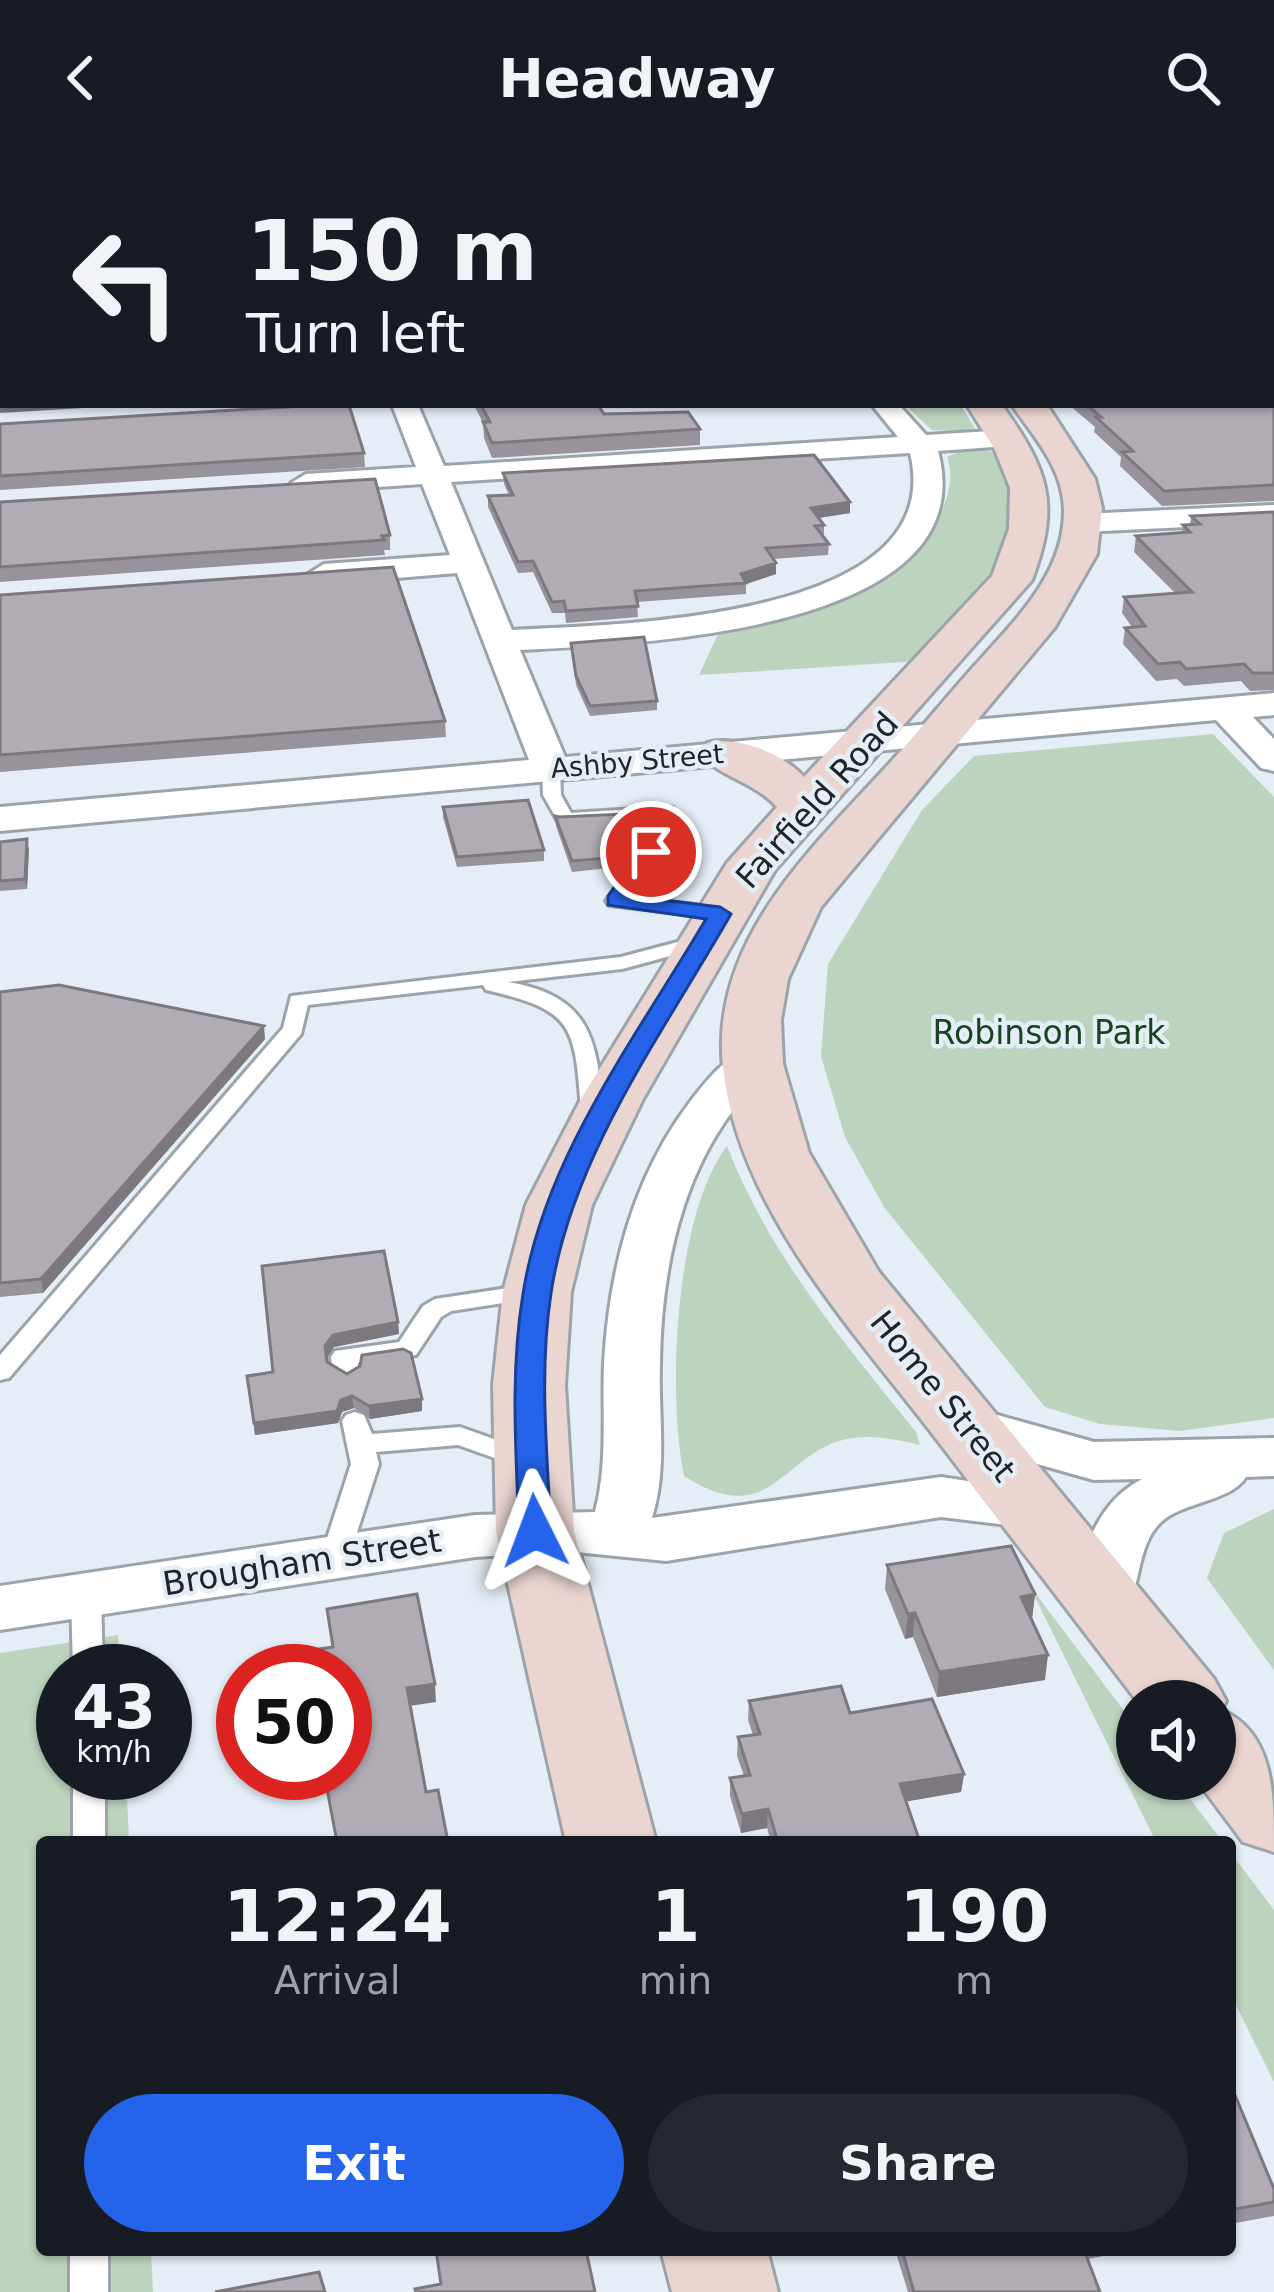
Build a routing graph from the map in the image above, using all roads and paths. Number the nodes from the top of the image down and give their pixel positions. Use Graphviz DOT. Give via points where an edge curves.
graph roads {
  1 [pos="406,408"];
  2 [pos="888,408"];
  3 [pos="1007,416"];
  4 [pos="918,443"];
  5 [pos="433,475"];
  6 [pos="274,486"];
  7 [pos="1274,514"];
  8 [pos="1082,523"];
  9 [pos="468,563"];
  10 [pos="288,576"];
  11 [pos="500,641"];
  12 [pos="1274,704"];
  13 [pos="1224,708"];
  14 [pos="942,732"];
  15 [pos="869,740"];
  16 [pos="724,753"];
  17 [pos="1274,760"];
  18 [pos="551,769"];
  19 [pos="805,808"];
  20 [pos="0,820"];
  21 [pos="712,928"];
  22 [pos="461,982"];
  23 [pos="752,1064"];
  24 [pos="593,1132"];
  25 [pos="537,1292"];
  26 [pos="0,1372"];
  27 [pos="346,1374"];
  28 [pos="965,1425"];
  29 [pos="1270,1457"];
  30 [pos="533,1497"];
  31 [pos="1033,1508"];
  32 [pos="617,1535"];
  33 [pos="335,1557"];
  34 [pos="86,1595"];
  35 [pos="1103,1597"];
  36 [pos="0,1608"];
  37 [pos="87,1644"];
  38 [pos="1168,1680"];
  39 [pos="1236,1768"];
  40 [pos="88,1800"];
  41 [pos="1274,1817"];
  42 [pos="89,1836"];
  43 [pos="610,1836"];
  44 [pos="89,2256"];
  45 [pos="715,2256"];
  46 [pos="89,2292"];
  47 [pos="724,2292"];
  1 -- 5 [label="street"];
  2 -- 4 [label="street"];
  3 -- 4 [label="street"];
  3 -- 8 [label="main road, Fairfield Road" via="1072,464"];
  3 -- 15 [label="main road, Fairfield Road" via="1032,489 1025,548 1011,580"];
  4 -- 5 [label="street"];
  4 -- 11 [label="street" via="930,493 899,550 870,577 741,621"];
  5 -- 6 [label="street"];
  5 -- 9 [label="street"];
  7 -- 8 [label="street"];
  8 -- 14 [label="main road, Fairfield Road" via="1066,580"];
  9 -- 10 [label="street"];
  9 -- 11 [label="street"];
  11 -- 18 [label="street"];
  12 -- 13 [label="street, Ashby Street"];
  13 -- 14 [label="street, Ashby Street"];
  13 -- 17 [label="street"];
  14 -- 15 [label="street, Ashby Street"];
  14 -- 23 [label="main road, Fairfield Road" via="790,909 759,982"];
  15 -- 16 [label="street, Ashby Street"];
  15 -- 19 [label="main road, Fairfield Road"];
  16 -- 18 [label="street, Ashby Street"];
  16 -- 19 [label="main road" via="776,776"];
  18 -- 20 [label="street, Ashby Street"];
  18 -- 21 [label="lane" via="565,820 667,812 673,823 616,901"];
  19 -- 21 [label="main road, Fairfield Road" via="753,863"];
  21 -- 22 [label="lane" via="622,963"];
  21 -- 24 [label="main road, Fairfield Road"];
  22 -- 24 [label="lane" via="535,993 572,1013 586,1048"];
  22 -- 26 [label="lane" via="298,1000 292,1029"];
  23 -- 28 [label="main road, Home Street" via="771,1139 807,1212"];
  23 -- 32 [label="street" via="703,1111 652,1238 632,1361 635,1482"];
  24 -- 25 [label="main road, Fairfield Road" via="564,1192"];
  25 -- 27 [label="lane" via="444,1304 407,1348 344,1357"];
  25 -- 30 [label="main road, Fairfield Road" via="529,1385"];
  28 -- 29 [label="street" via="1094,1461"];
  28 -- 31 [label="main road, Home Street"];
  29 -- 35 [label="street" via="1165,1490 1138,1507 1118,1531"];
  30 -- 32 [label="street, Brougham Street"];
  30 -- 33 [label="street, Brougham Street"];
  30 -- 33 [label="lane" via="460,1436 358,1432 364,1464"];
  30 -- 43 [label="main road, Fairfield Road"];
  31 -- 32 [label="street, Brougham Street" via="941,1496 666,1540"];
  31 -- 35 [label="main road, Home Street"];
  33 -- 34 [label="street, Brougham Street"];
  34 -- 36 [label="street, Brougham Street"];
  34 -- 37 [label="lane"];
  35 -- 38 [label="main road, Home Street"];
  39 -- 41 [label="main road"];
  40 -- 42 [label="lane"];
  44 -- 46 [label="lane"];
  45 -- 47 [label="main road"];
}
